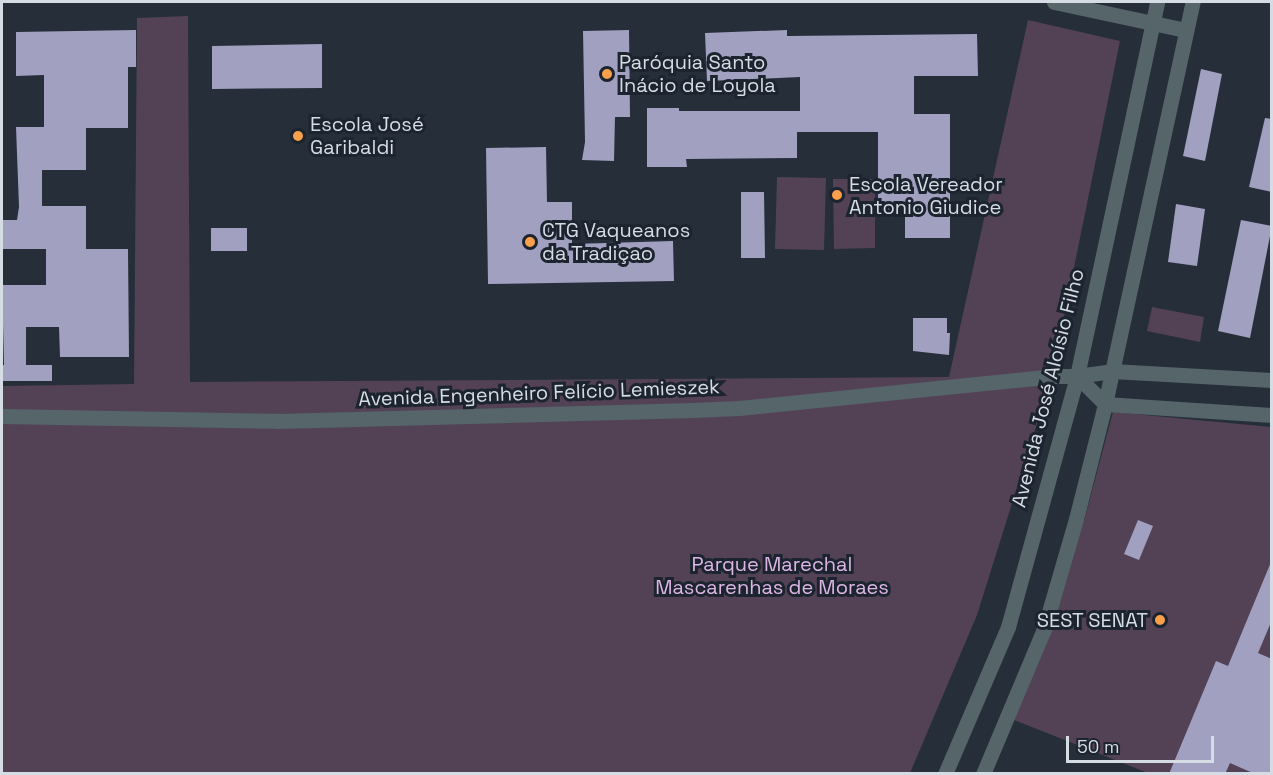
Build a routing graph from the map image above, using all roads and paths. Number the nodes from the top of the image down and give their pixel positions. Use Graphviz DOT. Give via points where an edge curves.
graph roads {
  1 [pos="1054,2"];
  2 [pos="1156,2"];
  3 [pos="1193,2"];
  4 [pos="1152,24"];
  5 [pos="1186,30"];
  6 [pos="1112,371"];
  7 [pos="1077,376"];
  8 [pos="1272,380"];
  9 [pos="1105,404"];
  10 [pos="1272,415"];
  11 [pos="2,416"];
  12 [pos="945,774"];
  13 [pos="983,774"];
  1 -- 4 [label="street"];
  2 -- 4 [label="street, Avenida José Aloísio Filho"];
  3 -- 5 [label="street"];
  4 -- 5 [label="street"];
  4 -- 7 [label="street, Avenida José Aloísio Filho"];
  5 -- 6 [label="street"];
  6 -- 7 [label="street, Avenida Engenheiro Felício Lemieszek"];
  6 -- 8 [label="street, Avenida Engenheiro Felício Lemieszek"];
  6 -- 9 [label="street"];
  7 -- 9 [label="street"];
  7 -- 11 [label="street, Avenida Engenheiro Felício Lemieszek" via="693,410 277,421"];
  7 -- 12 [label="street, Avenida José Aloísio Filho" via="1008,627"];
  9 -- 10 [label="street"];
  9 -- 13 [label="street" via="1044,629"];
}
